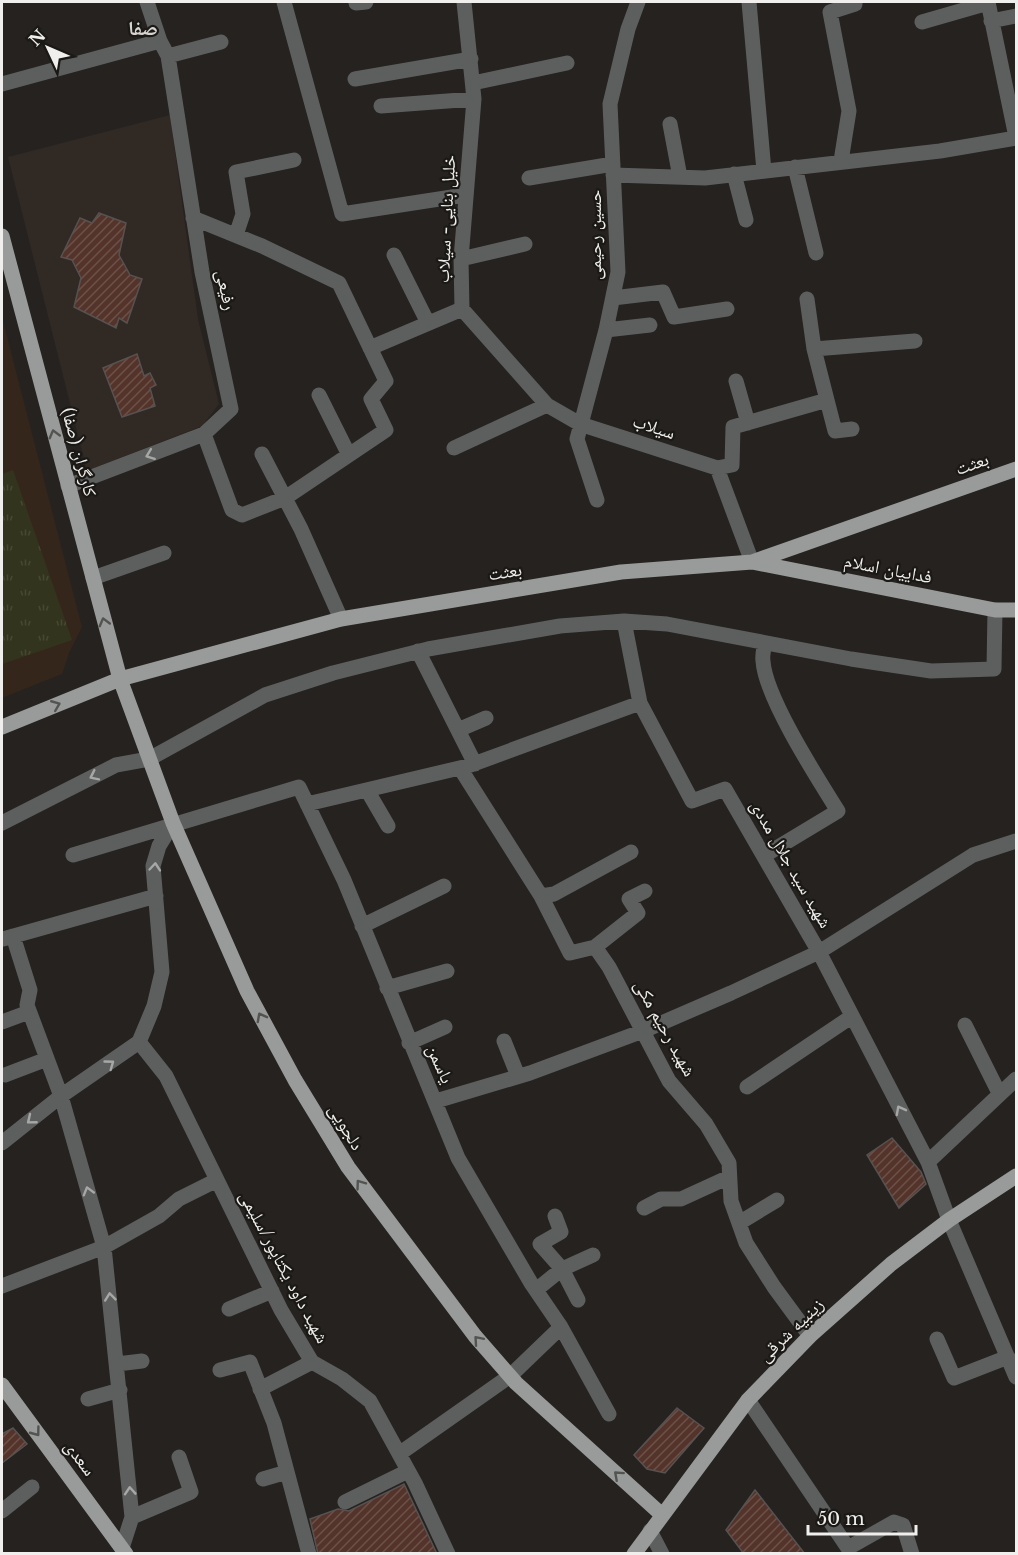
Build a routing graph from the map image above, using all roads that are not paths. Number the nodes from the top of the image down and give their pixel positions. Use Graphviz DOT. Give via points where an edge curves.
graph roads {
  1 [pos="147,2"];
  2 [pos="284,2"];
  3 [pos="464,2"];
  4 [pos="638,2"];
  5 [pos="749,2"];
  6 [pos="855,2"];
  7 [pos="988,2"];
  8 [pos="1017,16"];
  9 [pos="991,21"];
  10 [pos="922,22"];
  11 [pos="160,41"];
  12 [pos="221,42"];
  13 [pos="168,56"];
  14 [pos="471,59"];
  15 [pos="567,63"];
  16 [pos="355,79"];
  17 [pos="2,84"];
  18 [pos="473,91"];
  19 [pos="381,106"];
  20 [pos="670,124"];
  21 [pos="1017,138"];
  22 [pos="294,160"];
  23 [pos="841,161"];
  24 [pos="795,167"];
  25 [pos="613,169"];
  26 [pos="764,171"];
  27 [pos="734,174"];
  28 [pos="680,177"];
  29 [pos="529,178"];
  30 [pos="465,195"];
  31 [pos="193,218"];
  32 [pos="746,220"];
  33 [pos="236,235"];
  34 [pos="2,239"];
  35 [pos="525,244"];
  36 [pos="816,253"];
  37 [pos="394,255"];
  38 [pos="461,259"];
  39 [pos="613,298"];
  40 [pos="807,299"];
  41 [pos="462,309"];
  42 [pos="727,309"];
  43 [pos="428,323"];
  44 [pos="650,325"];
  45 [pos="606,330"];
  46 [pos="915,341"];
  47 [pos="370,348"];
  48 [pos="814,349"];
  49 [pos="736,381"];
  50 [pos="319,395"];
  51 [pos="827,400"];
  52 [pos="547,405"];
  53 [pos="748,423"];
  54 [pos="580,424"];
  55 [pos="852,429"];
  56 [pos="204,434"];
  57 [pos="454,448"];
  58 [pos="262,454"];
  59 [pos="349,455"];
  60 [pos="717,468"];
  61 [pos="1017,469"];
  62 [pos="68,486"];
  63 [pos="285,498"];
  64 [pos="597,500"];
  65 [pos="164,553"];
  66 [pos="752,562"];
  67 [pos="93,578"];
  68 [pos="995,610"];
  69 [pos="1017,610"];
  70 [pos="341,619"];
  71 [pos="624,621"];
  72 [pos="765,643"];
  73 [pos="418,651"];
  74 [pos="120,679"];
  75 [pos="640,703"];
  76 [pos="486,718"];
  77 [pos="2,727"];
  78 [pos="458,730"];
  79 [pos="149,759"];
  80 [pos="467,766"];
  81 [pos="367,790"];
  82 [pos="307,804"];
  83 [pos="2,823"];
  84 [pos="173,823"];
  85 [pos="388,826"];
  86 [pos="1017,841"];
  87 [pos="631,852"];
  88 [pos="73,855"];
  89 [pos="765,855"];
  90 [pos="444,886"];
  91 [pos="645,891"];
  92 [pos="156,896"];
  93 [pos="541,896"];
  94 [pos="362,926"];
  95 [pos="595,947"];
  96 [pos="819,952"];
  97 [pos="447,971"];
  98 [pos="387,988"];
  99 [pos="29,1012"];
  100 [pos="851,1017"];
  101 [pos="2,1022"];
  102 [pos="965,1025"];
  103 [pos="445,1027"];
  104 [pos="643,1031"];
  105 [pos="504,1041"];
  106 [pos="139,1042"];
  107 [pos="410,1044"];
  108 [pos="47,1059"];
  109 [pos="5,1075"];
  110 [pos="518,1076"];
  111 [pos="1017,1079"];
  112 [pos="747,1087"];
  113 [pos="999,1093"];
  114 [pos="61,1096"];
  115 [pos="436,1101"];
  116 [pos="2,1143"];
  117 [pos="928,1162"];
  118 [pos="1017,1176"];
  119 [pos="729,1177"];
  120 [pos="217,1180"];
  121 [pos="777,1200"];
  122 [pos="644,1208"];
  123 [pos="555,1216"];
  124 [pos="949,1220"];
  125 [pos="739,1223"];
  126 [pos="104,1247"];
  127 [pos="593,1255"];
  128 [pos="562,1269"];
  129 [pos="2,1286"];
  130 [pos="536,1290"];
  131 [pos="272,1291"];
  132 [pos="578,1300"];
  133 [pos="229,1309"];
  134 [pos="561,1327"];
  135 [pos="810,1336"];
  136 [pos="937,1339"];
  137 [pos="1008,1357"];
  138 [pos="142,1361"];
  139 [pos="312,1362"];
  140 [pos="117,1364"];
  141 [pos="219,1370"];
  142 [pos="510,1376"];
  143 [pos="1017,1377"];
  144 [pos="2,1385"];
  145 [pos="260,1389"];
  146 [pos="120,1390"];
  147 [pos="88,1399"];
  148 [pos="748,1400"];
  149 [pos="609,1414"];
  150 [pos="399,1454"];
  151 [pos="179,1457"];
  152 [pos="408,1471"];
  153 [pos="287,1472"];
  154 [pos="262,1479"];
  155 [pos="32,1487"];
  156 [pos="345,1502"];
  157 [pos="2,1511"];
  158 [pos="662,1514"];
  159 [pos="132,1517"];
  160 [pos="650,1531"];
  161 [pos="124,1551"];
  162 [pos="309,1554"];
  163 [pos="448,1554"];
  164 [pos="634,1554"];
  165 [pos="662,1554"];
  166 [pos="912,1554"];
  1 -- 11 [label="street, رفیعی"];
  2 -- 30 [label="street" via="342,214"];
  3 -- 14 [label="street, خلیل بنایی- سیلاب"];
  4 -- 25 [label="street, حسین رحیمی" via="610,104"];
  5 -- 26 [label="street"];
  6 -- 23 [label="street" via="830,12 849,111"];
  7 -- 9 [label="street"];
  7 -- 10 [label="street"];
  8 -- 9 [label="street"];
  9 -- 21 [label="street"];
  11 -- 13 [label="street, رفیعی"];
  11 -- 17 [label="street"];
  12 -- 13 [label="street"];
  13 -- 31 [label="street, رفیعی"];
  14 -- 16 [label="street"];
  14 -- 18 [label="street, خلیل بنایی- سیلاب"];
  15 -- 18 [label="street"];
  18 -- 19 [label="street"];
  18 -- 30 [label="street, خلیل بنایی- سیلاب"];
  20 -- 28 [label="street"];
  21 -- 23 [label="street"];
  22 -- 33 [label="street" via="236,172 243,214"];
  23 -- 24 [label="street"];
  24 -- 26 [label="street"];
  24 -- 36 [label="street"];
  25 -- 28 [label="street"];
  25 -- 29 [label="street"];
  25 -- 39 [label="street, حسین رحیمی" via="618,272"];
  26 -- 27 [label="street"];
  27 -- 28 [label="street"];
  27 -- 32 [label="street"];
  30 -- 38 [label="street, خلیل بنایی- سیلاب"];
  31 -- 33 [label="street"];
  31 -- 56 [label="street, رفیعی" via="231,409"];
  33 -- 47 [label="street" via="339,283"];
  62 -- 34 [label="main road, کارگران (صفا), one-way"];
  35 -- 38 [label="street"];
  37 -- 43 [label="street"];
  38 -- 41 [label="street, خلیل بنایی- سیلاب"];
  39 -- 42 [label="street" via="663,292 674,317"];
  39 -- 45 [label="street, حسین رحیمی"];
  40 -- 48 [label="street"];
  41 -- 43 [label="street"];
  41 -- 52 [label="street, خلیل بنایی- سیلاب"];
  43 -- 47 [label="street"];
  44 -- 45 [label="street"];
  45 -- 54 [label="street, حسین رحیمی"];
  46 -- 48 [label="street"];
  47 -- 59 [label="street" via="386,381 372,399 386,430"];
  48 -- 51 [label="street"];
  49 -- 53 [label="street"];
  50 -- 59 [label="street"];
  51 -- 53 [label="street"];
  51 -- 55 [label="street" via="835,431"];
  52 -- 54 [label="street, خلیل بنایی- سیلاب"];
  52 -- 57 [label="street"];
  53 -- 60 [label="street" via="733,427 732,465"];
  54 -- 60 [label="street, سیلاب"];
  54 -- 64 [label="street, حسین رحیمی" via="577,439"];
  56 -- 62 [label="street, رفیعی, one-way"];
  56 -- 63 [label="street" via="232,510 242,515"];
  58 -- 63 [label="street"];
  59 -- 63 [label="street"];
  60 -- 66 [label="street"];
  61 -- 66 [label="main road, بعثت"];
  62 -- 67 [label="main road, کارگران (صفا)"];
  63 -- 70 [label="street"];
  65 -- 67 [label="street"];
  66 -- 68 [label="main road, فداییان اسلام"];
  66 -- 70 [label="main road, بعثت" via="621,572"];
  74 -- 67 [label="main road, کارگران (صفا), one-way"];
  68 -- 69 [label="main road, فداییان اسلام"];
  68 -- 72 [label="street" via="994,669 931,671"];
  70 -- 74 [label="main road, بعثت"];
  71 -- 72 [label="street" via="667,624"];
  71 -- 73 [label="street" via="560,626"];
  71 -- 75 [label="street, شهید سید جلال مددی"];
  72 -- 89 [label="street" via="763,661 770,687 838,811"];
  73 -- 78 [label="street"];
  73 -- 79 [label="street" via="265,695"];
  77 -- 74 [label="main road, بعثت, one-way"];
  74 -- 79 [label="main road, دلجویی"];
  75 -- 80 [label="street"];
  75 -- 89 [label="street, شهید سید جلال مددی" via="692,801 725,789"];
  76 -- 78 [label="street"];
  78 -- 80 [label="street"];
  79 -- 83 [label="street, one-way" via="116,765"];
  79 -- 84 [label="main road, دلجویی"];
  80 -- 81 [label="street"];
  80 -- 93 [label="street"];
  81 -- 82 [label="street"];
  81 -- 85 [label="street"];
  82 -- 84 [label="street" via="299,787"];
  82 -- 94 [label="street, یاسمن"];
  84 -- 88 [label="street"];
  92 -- 84 [label="street, one-way" via="153,866"];
  142 -- 84 [label="main road, دلجویی, one-way" via="416,1261 336,1148 247,991"];
  86 -- 96 [label="street" via="973,855"];
  87 -- 93 [label="street" via="554,894"];
  89 -- 96 [label="street, شهید سید جلال مددی"];
  90 -- 94 [label="street"];
  91 -- 95 [label="street" via="629,899 638,913"];
  92 -- 99 [label="street" via="8,937 30,990"];
  92 -- 106 [label="street" via="162,972 154,1006"];
  93 -- 95 [label="street" via="570,953"];
  94 -- 98 [label="street, یاسمن"];
  95 -- 104 [label="street, شهید رحیم مکی"];
  96 -- 100 [label="street, شهید سید جلال مددی"];
  96 -- 104 [label="street"];
  97 -- 98 [label="street"];
  98 -- 107 [label="street, یاسمن"];
  99 -- 101 [label="street"];
  99 -- 108 [label="street"];
  100 -- 112 [label="street"];
  117 -- 100 [label="street, شهید سید جلال مددی, one-way"];
  102 -- 113 [label="street"];
  103 -- 107 [label="street"];
  104 -- 110 [label="street"];
  104 -- 119 [label="street, شهید رحیم مکی" via="669,1081 706,1124 729,1163"];
  105 -- 110 [label="street"];
  114 -- 106 [label="street, one-way"];
  106 -- 120 [label="street, شهید داود یکتاپور/سلیمی" via="166,1076"];
  107 -- 115 [label="street, یاسمن"];
  108 -- 109 [label="street"];
  108 -- 114 [label="street"];
  110 -- 115 [label="street"];
  111 -- 113 [label="street"];
  113 -- 117 [label="street"];
  114 -- 116 [label="street, one-way"];
  126 -- 114 [label="street, one-way"];
  115 -- 130 [label="street, یاسمن" via="458,1158"];
  117 -- 124 [label="street, شهید سید جلال مددی"];
  118 -- 124 [label="main road, زینبیه شرقی"];
  119 -- 122 [label="street" via="681,1199 662,1199"];
  119 -- 125 [label="street, شهید رحیم مکی" via="731,1201"];
  120 -- 126 [label="street" via="179,1199 159,1216"];
  120 -- 131 [label="street, شهید داود یکتاپور/سلیمی"];
  121 -- 125 [label="street"];
  123 -- 128 [label="street" via="561,1232 540,1244"];
  124 -- 135 [label="main road, زینبیه شرقی" via="891,1264"];
  124 -- 137 [label="street, شهید سید جلال مددی"];
  125 -- 135 [label="street, شهید رحیم مکی" via="746,1243"];
  126 -- 129 [label="street"];
  140 -- 126 [label="street, one-way"];
  127 -- 128 [label="street"];
  128 -- 130 [label="street"];
  128 -- 132 [label="street"];
  130 -- 134 [label="street, یاسمن"];
  131 -- 133 [label="street"];
  131 -- 139 [label="street, شهید داود یکتاپور/سلیمی"];
  134 -- 142 [label="street"];
  134 -- 149 [label="street, یاسمن"];
  135 -- 148 [label="main road, زینبیه شرقی"];
  136 -- 137 [label="street" via="954,1378"];
  137 -- 143 [label="street, شهید سید جلال مددی"];
  138 -- 140 [label="street"];
  139 -- 145 [label="street"];
  139 -- 150 [label="street, شهید داود یکتاپور/سلیمی" via="370,1401"];
  140 -- 146 [label="street"];
  141 -- 145 [label="street" via="250,1362"];
  142 -- 150 [label="street"];
  158 -- 142 [label="main road, دلجویی, one-way"];
  144 -- 161 [label="main road, سعدی, one-way"];
  145 -- 153 [label="street"];
  146 -- 147 [label="street"];
  159 -- 146 [label="street, one-way"];
  148 -- 158 [label="main road, زینبیه شرقی"];
  148 -- 166 [label="street" via="848,1548 894,1522 903,1525"];
  150 -- 152 [label="street, شهید داود یکتاپور/سلیمی"];
  151 -- 159 [label="street" via="191,1492"];
  152 -- 156 [label="street"];
  152 -- 163 [label="street, شهید داود یکتاپور/سلیمی"];
  153 -- 154 [label="street"];
  153 -- 162 [label="street"];
  155 -- 157 [label="street"];
  158 -- 160 [label="main road, زینبیه شرقی"];
  159 -- 161 [label="street"];
  160 -- 164 [label="main road, زینبیه شرقی"];
  160 -- 165 [label="street"];
}
